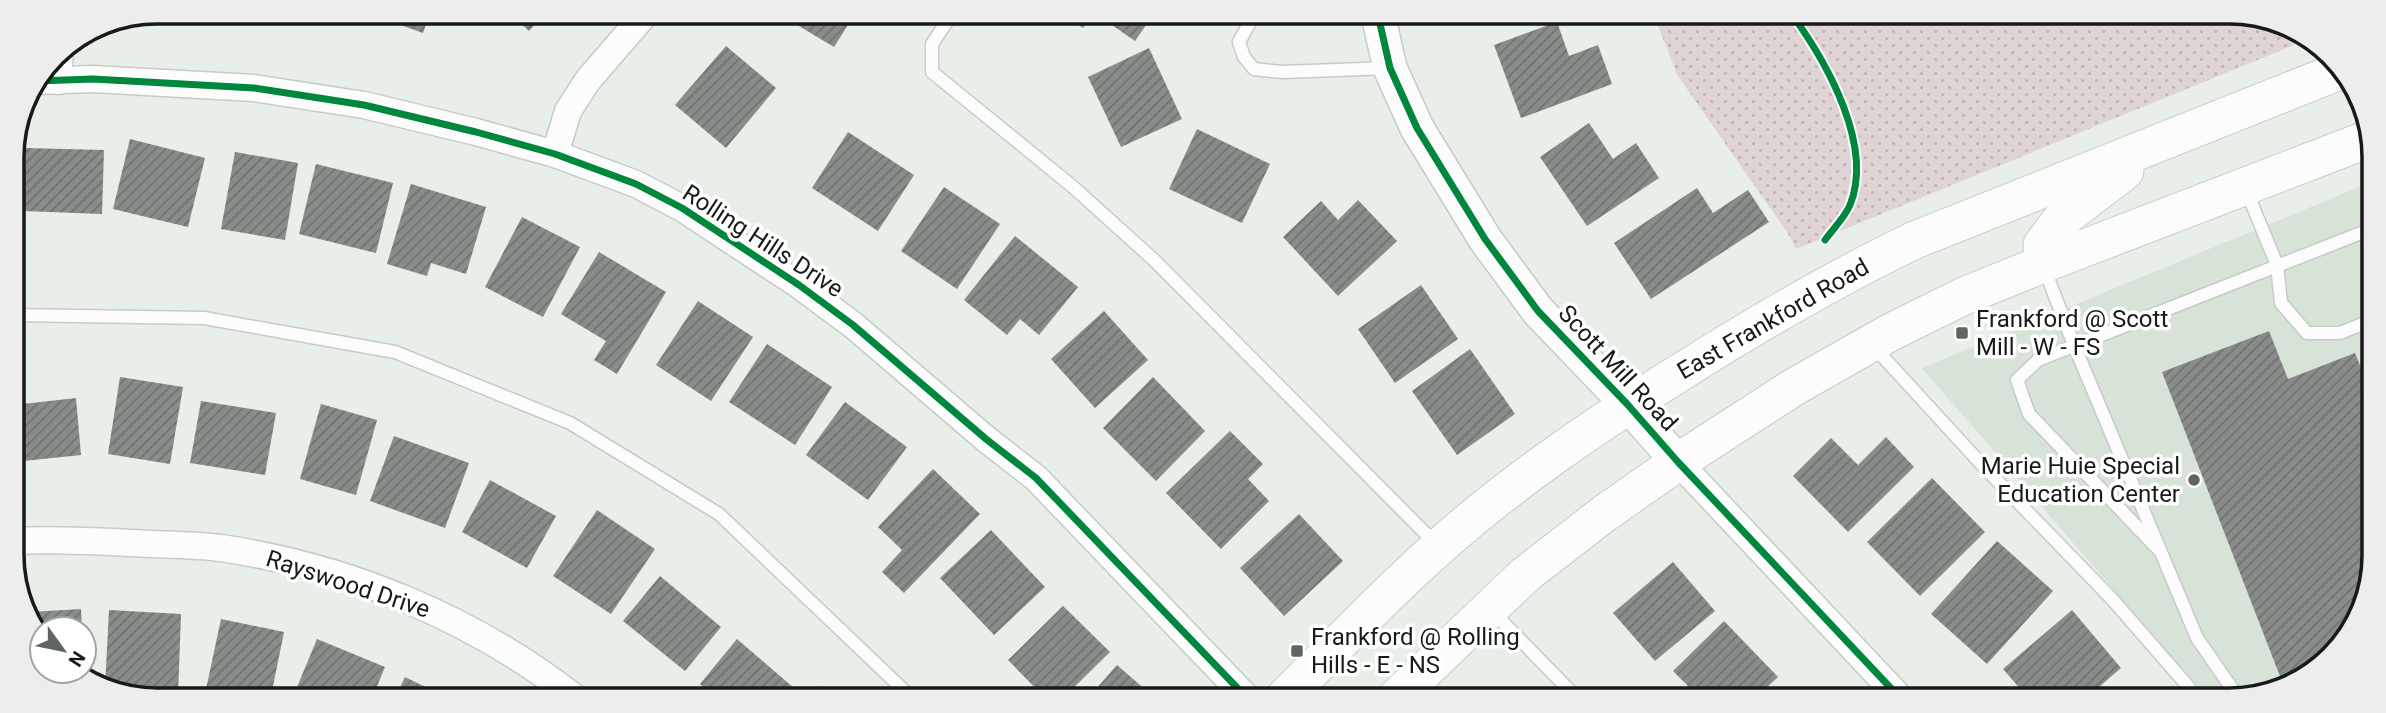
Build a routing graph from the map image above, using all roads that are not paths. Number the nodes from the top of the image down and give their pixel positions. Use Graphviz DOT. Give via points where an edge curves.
graph roads {
  1 [pos="636,24"];
  2 [pos="945,24"];
  3 [pos="1249,24"];
  4 [pos="1380,24"];
  5 [pos="1390,68"];
  6 [pos="2332,74"];
  7 [pos="49,81"];
  8 [pos="2172,139"];
  9 [pos="2360,142"];
  10 [pos="555,154"];
  11 [pos="2245,186"];
  12 [pos="2362,232"];
  13 [pos="2043,264"];
  14 [pos="2277,265"];
  15 [pos="25,315"];
  16 [pos="2362,324"];
  17 [pos="1871,343"];
  18 [pos="2074,345"];
  19 [pos="1628,405"];
  20 [pos="1678,462"];
  21 [pos="24,540"];
  22 [pos="1439,547"];
  23 [pos="2160,551"];
  24 [pos="1490,608"];
  25 [pos="562,688"];
  26 [pos="902,688"];
  27 [pos="1237,688"];
  28 [pos="1293,688"];
  29 [pos="1406,688"];
  30 [pos="1567,688"];
  31 [pos="1891,688"];
  32 [pos="2189,688"];
  33 [pos="2231,688"];
  1 -- 10 [label="street" via="568,111"];
  2 -- 22 [label="lane" via="932,44 932,72 1154,260"];
  3 -- 5 [label="lane" via="1239,41 1254,68 1282,72"];
  4 -- 5 [label="street, Scott Mill Road"];
  5 -- 19 [label="street, Scott Mill Road" via="1417,128 1485,239 1538,311"];
  6 -- 8 [label="main road, East Frankford Road"];
  7 -- 10 [label="street, Rolling Hills Drive" via="254,88 365,105"];
  8 -- 13 [label="main road" via="2061,220 2042,245"];
  8 -- 19 [label="main road, East Frankford Road" via="1862,265"];
  9 -- 11 [label="main road"];
  10 -- 27 [label="street, Rolling Hills Drive" via="636,184 682,208 853,325 1036,478"];
  11 -- 13 [label="main road"];
  11 -- 14 [label="lane"];
  12 -- 14 [label="lane"];
  13 -- 17 [label="main road" via="1964,296"];
  13 -- 18 [label="lane"];
  14 -- 16 [label="lane" via="2281,303 2307,333 2340,333"];
  14 -- 18 [label="lane"];
  15 -- 26 [label="lane" via="204,318 396,352 570,423 719,513"];
  17 -- 20 [label="main road"];
  17 -- 32 [label="lane" via="2112,599"];
  18 -- 23 [label="lane"];
  18 -- 23 [label="lane" via="2038,360 2017,380 2029,414"];
  19 -- 20 [label="street, Scott Mill Road"];
  19 -- 22 [label="main road, East Frankford Road"];
  20 -- 24 [label="main road" via="1524,575"];
  20 -- 31 [label="street, Scott Mill Road"];
  21 -- 25 [label="street, Rayswood Drive" via="219,547 291,560 396,595 453,621 509,650"];
  22 -- 28 [label="main road, East Frankford Road"];
  23 -- 33 [label="lane" via="2197,638"];
  24 -- 29 [label="main road"];
  24 -- 30 [label="lane"];
}
